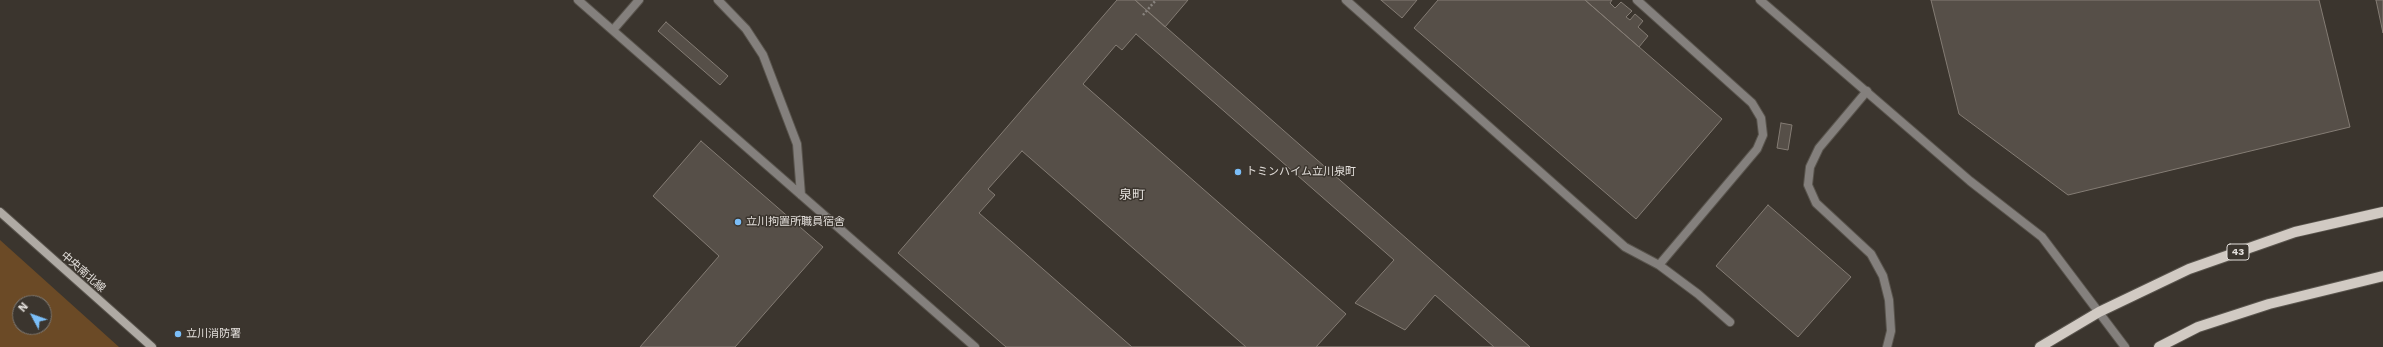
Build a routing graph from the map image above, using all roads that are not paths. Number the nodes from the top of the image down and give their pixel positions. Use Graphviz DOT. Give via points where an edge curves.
graph roads {
  1 [pos="578,0"];
  2 [pos="639,0"];
  3 [pos="718,0"];
  4 [pos="1346,0"];
  5 [pos="1637,0"];
  6 [pos="1760,0"];
  7 [pos="613,30"];
  8 [pos="1867,91"];
  9 [pos="801,195"];
  10 [pos="0,212"];
  11 [pos="2383,212"];
  12 [pos="1659,265"];
  13 [pos="2383,276"];
  14 [pos="2099,312"];
  15 [pos="1730,322"];
  16 [pos="152,347"];
  17 [pos="975,347"];
  18 [pos="1886,347"];
  19 [pos="2040,347"];
  20 [pos="2125,347"];
  21 [pos="2159,347"];
  1 -- 7 [label="street"];
  2 -- 7 [label="street"];
  3 -- 9 [label="street" via="746,29 763,55 797,144"];
  4 -- 12 [label="street" via="1625,247"];
  5 -- 12 [label="street" via="1752,103 1761,118 1762,135 1757,149"];
  6 -- 8 [label="street"];
  7 -- 9 [label="street"];
  8 -- 14 [label="street" via="1970,181 2042,236"];
  8 -- 18 [label="street" via="1819,148 1810,167 1808,185 1816,202 1871,254 1883,276 1889,300 1891,331"];
  9 -- 17 [label="street"];
  10 -- 16 [label="main road, 中央南北線"];
  11 -- 14 [label="main road, 43" via="2295,232 2189,269"];
  12 -- 15 [label="street"];
  13 -- 21 [label="main road" via="2269,304 2198,327"];
  14 -- 19 [label="main road, 43"];
  14 -- 20 [label="street"];
}
